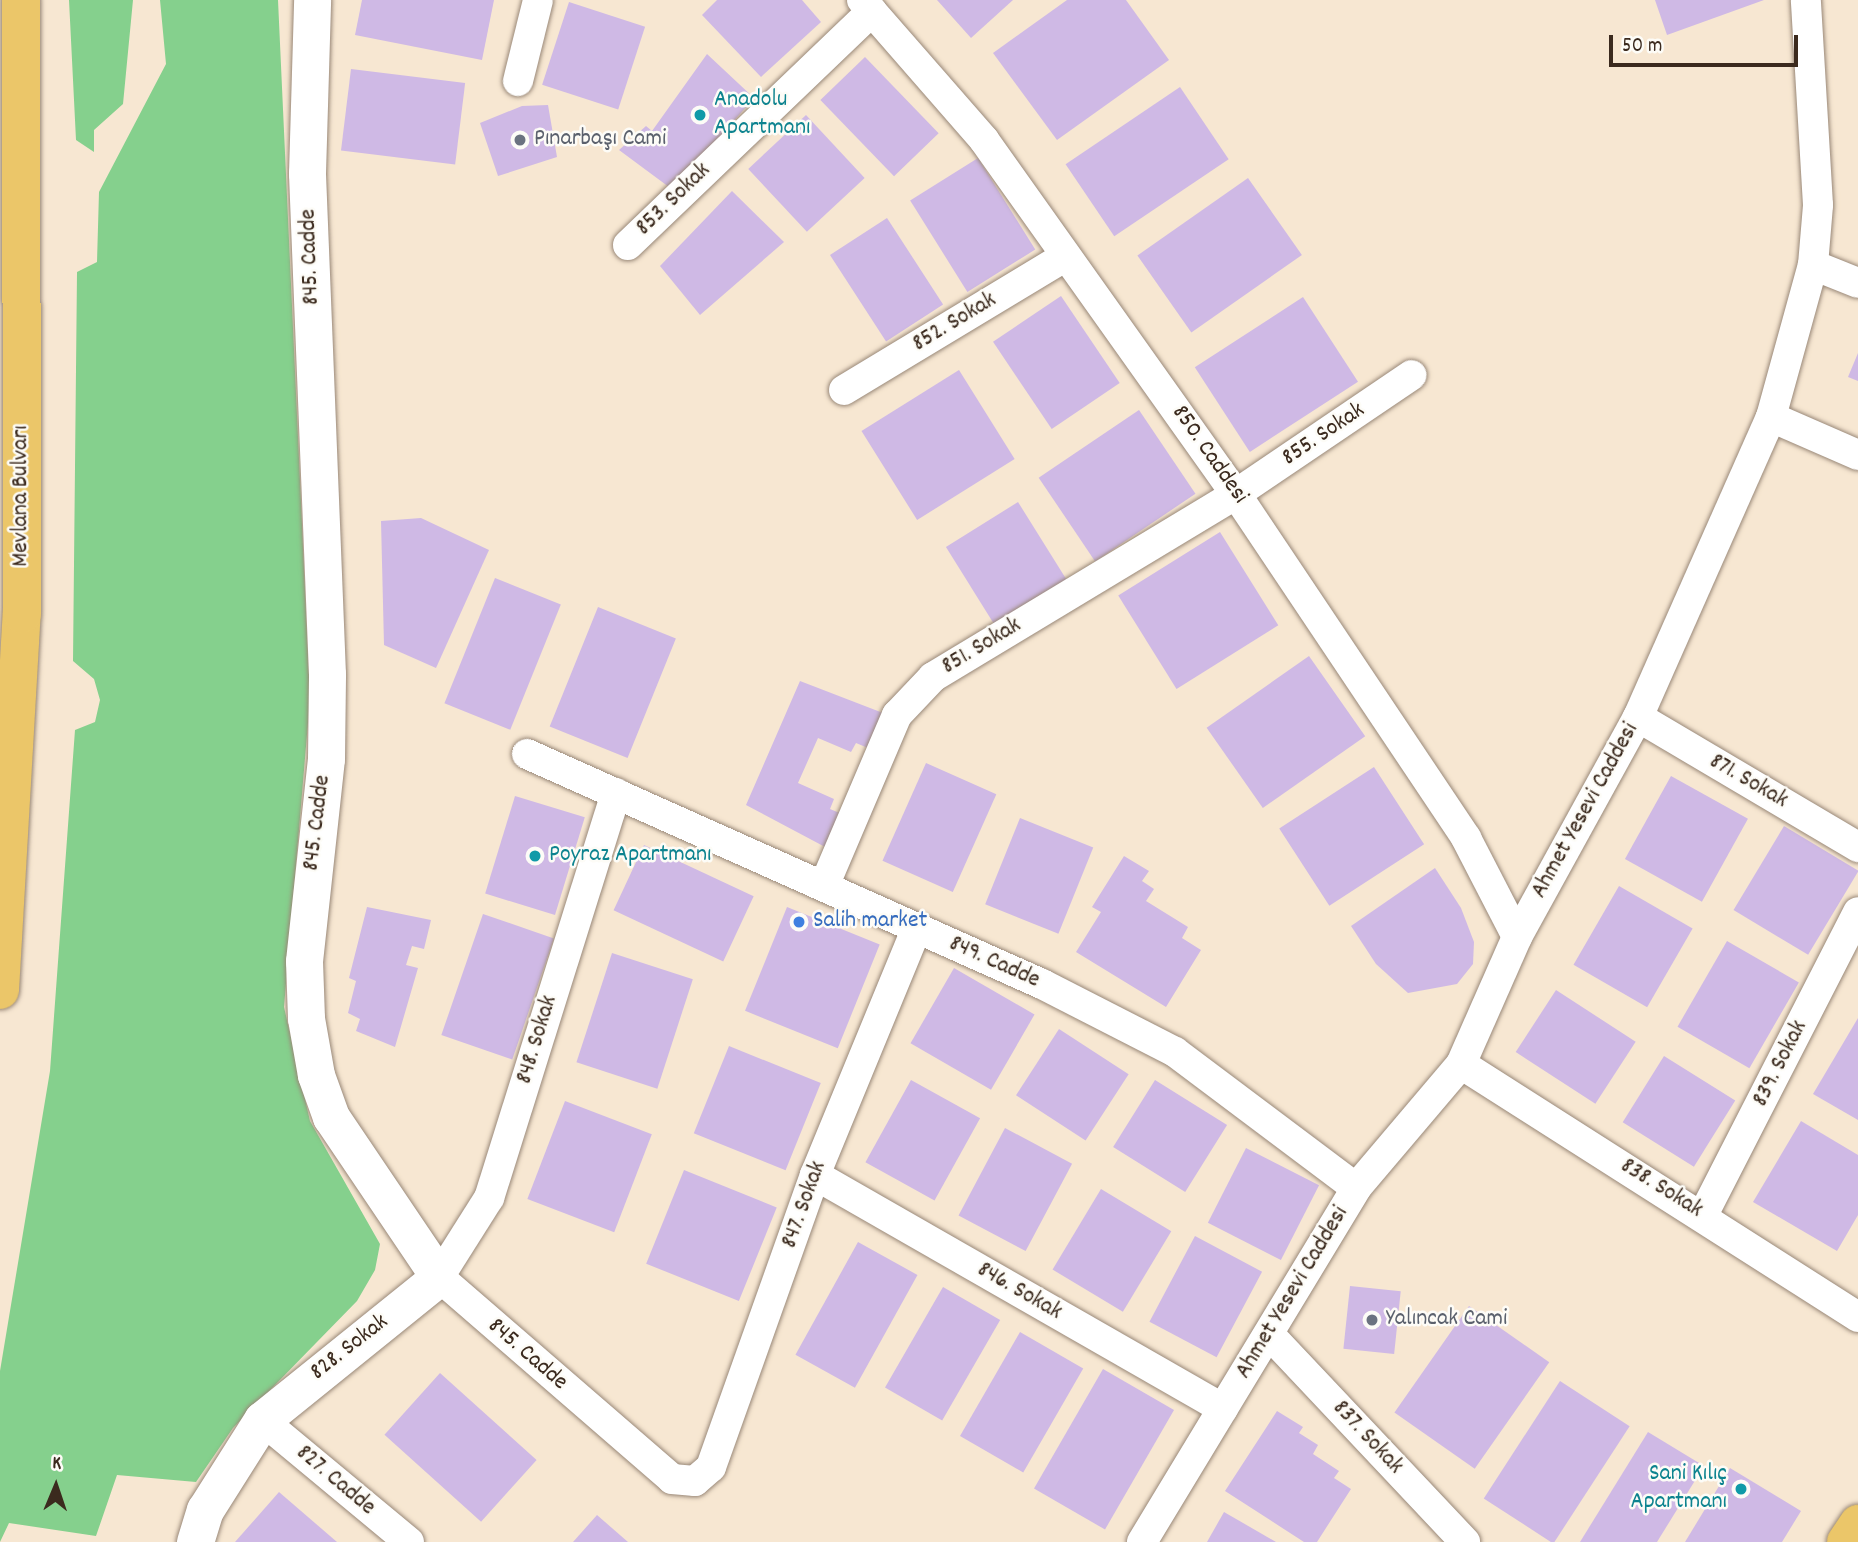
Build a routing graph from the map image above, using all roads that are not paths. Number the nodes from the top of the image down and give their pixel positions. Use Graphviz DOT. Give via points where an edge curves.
graph roads {
  1 [pos="21,0"];
  2 [pos="312,0"];
  3 [pos="538,0"];
  4 [pos="1806,0"];
  5 [pos="867,6"];
  6 [pos="518,81"];
  7 [pos="628,245"];
  8 [pos="1066,256"];
  9 [pos="1813,265"];
  10 [pos="1858,283"];
  11 [pos="1412,375"];
  12 [pos="844,390"];
  13 [pos="1771,417"];
  14 [pos="1858,455"];
  15 [pos="1236,494"];
  16 [pos="1638,717"];
  17 [pos="527,754"];
  18 [pos="616,793"];
  19 [pos="1858,847"];
  20 [pos="824,886"];
  21 [pos="1858,912"];
  22 [pos="917,928"];
  23 [pos="1517,937"];
  24 [pos="0,990"];
  25 [pos="1461,1064"];
  26 [pos="815,1175"];
  27 [pos="1356,1188"];
  28 [pos="1703,1215"];
  29 [pos="439,1277"];
  30 [pos="1858,1317"];
  31 [pos="1269,1334"];
  32 [pos="1223,1409"];
  33 [pos="262,1420"];
  34 [pos="695,1481"];
  35 [pos="1858,1524"];
  36 [pos="195,1542"];
  37 [pos="409,1542"];
  38 [pos="1142,1542"];
  39 [pos="1465,1542"];
  40 [pos="1846,1542"];
  1 -- 24 [label="main road, Mevlana Bulvarı" via="22,614"];
  2 -- 29 [label="street, 845. Cadde" via="307,173 327,674 326,759 304,961 306,1018 316,1075 331,1117"];
  3 -- 6 [label="street"];
  4 -- 9 [label="street, Ahmet Yesevi Caddesi" via="1818,205"];
  5 -- 7 [label="street, 853. Sokak"];
  5 -- 8 [label="street, 850. Caddesi" via="984,140"];
  8 -- 12 [label="street, 852. Sokak"];
  8 -- 15 [label="street, 850. Caddesi"];
  9 -- 10 [label="street"];
  9 -- 13 [label="street, Ahmet Yesevi Caddesi"];
  11 -- 15 [label="street, 855. Sokak"];
  13 -- 14 [label="street"];
  13 -- 16 [label="street, Ahmet Yesevi Caddesi"];
  15 -- 20 [label="street, 851. Sokak" via="933,677 897,715"];
  15 -- 23 [label="street, 850. Caddesi" via="1466,838"];
  16 -- 19 [label="street, 871. Sokak"];
  16 -- 23 [label="street, Ahmet Yesevi Caddesi"];
  17 -- 18 [label="street, 849. Cadde"];
  18 -- 20 [label="street, 849. Cadde"];
  18 -- 29 [label="street, 848. Sokak" via="489,1198"];
  20 -- 22 [label="street, 849. Cadde"];
  21 -- 28 [label="street, 839. Sokak"];
  22 -- 26 [label="street, 847. Sokak"];
  22 -- 27 [label="street, 849. Cadde" via="1175,1052"];
  23 -- 25 [label="street, Ahmet Yesevi Caddesi"];
  25 -- 27 [label="street, Ahmet Yesevi Caddesi"];
  25 -- 28 [label="street, 838. Sokak"];
  26 -- 32 [label="street, 846. Sokak"];
  26 -- 34 [label="street, 847. Sokak" via="711,1467"];
  27 -- 31 [label="street, Ahmet Yesevi Caddesi"];
  28 -- 30 [label="street, 838. Sokak"];
  29 -- 33 [label="street, 828. Sokak"];
  29 -- 34 [label="street, 845. Cadde" via="662,1473"];
  31 -- 32 [label="street, Ahmet Yesevi Caddesi"];
  31 -- 39 [label="street, 837. Sokak"];
  32 -- 38 [label="street, Ahmet Yesevi Caddesi"];
  33 -- 36 [label="street, 828. Sokak" via="205,1510"];
  33 -- 37 [label="street, 827. Cadde"];
  35 -- 40 [label="main road"];
}
